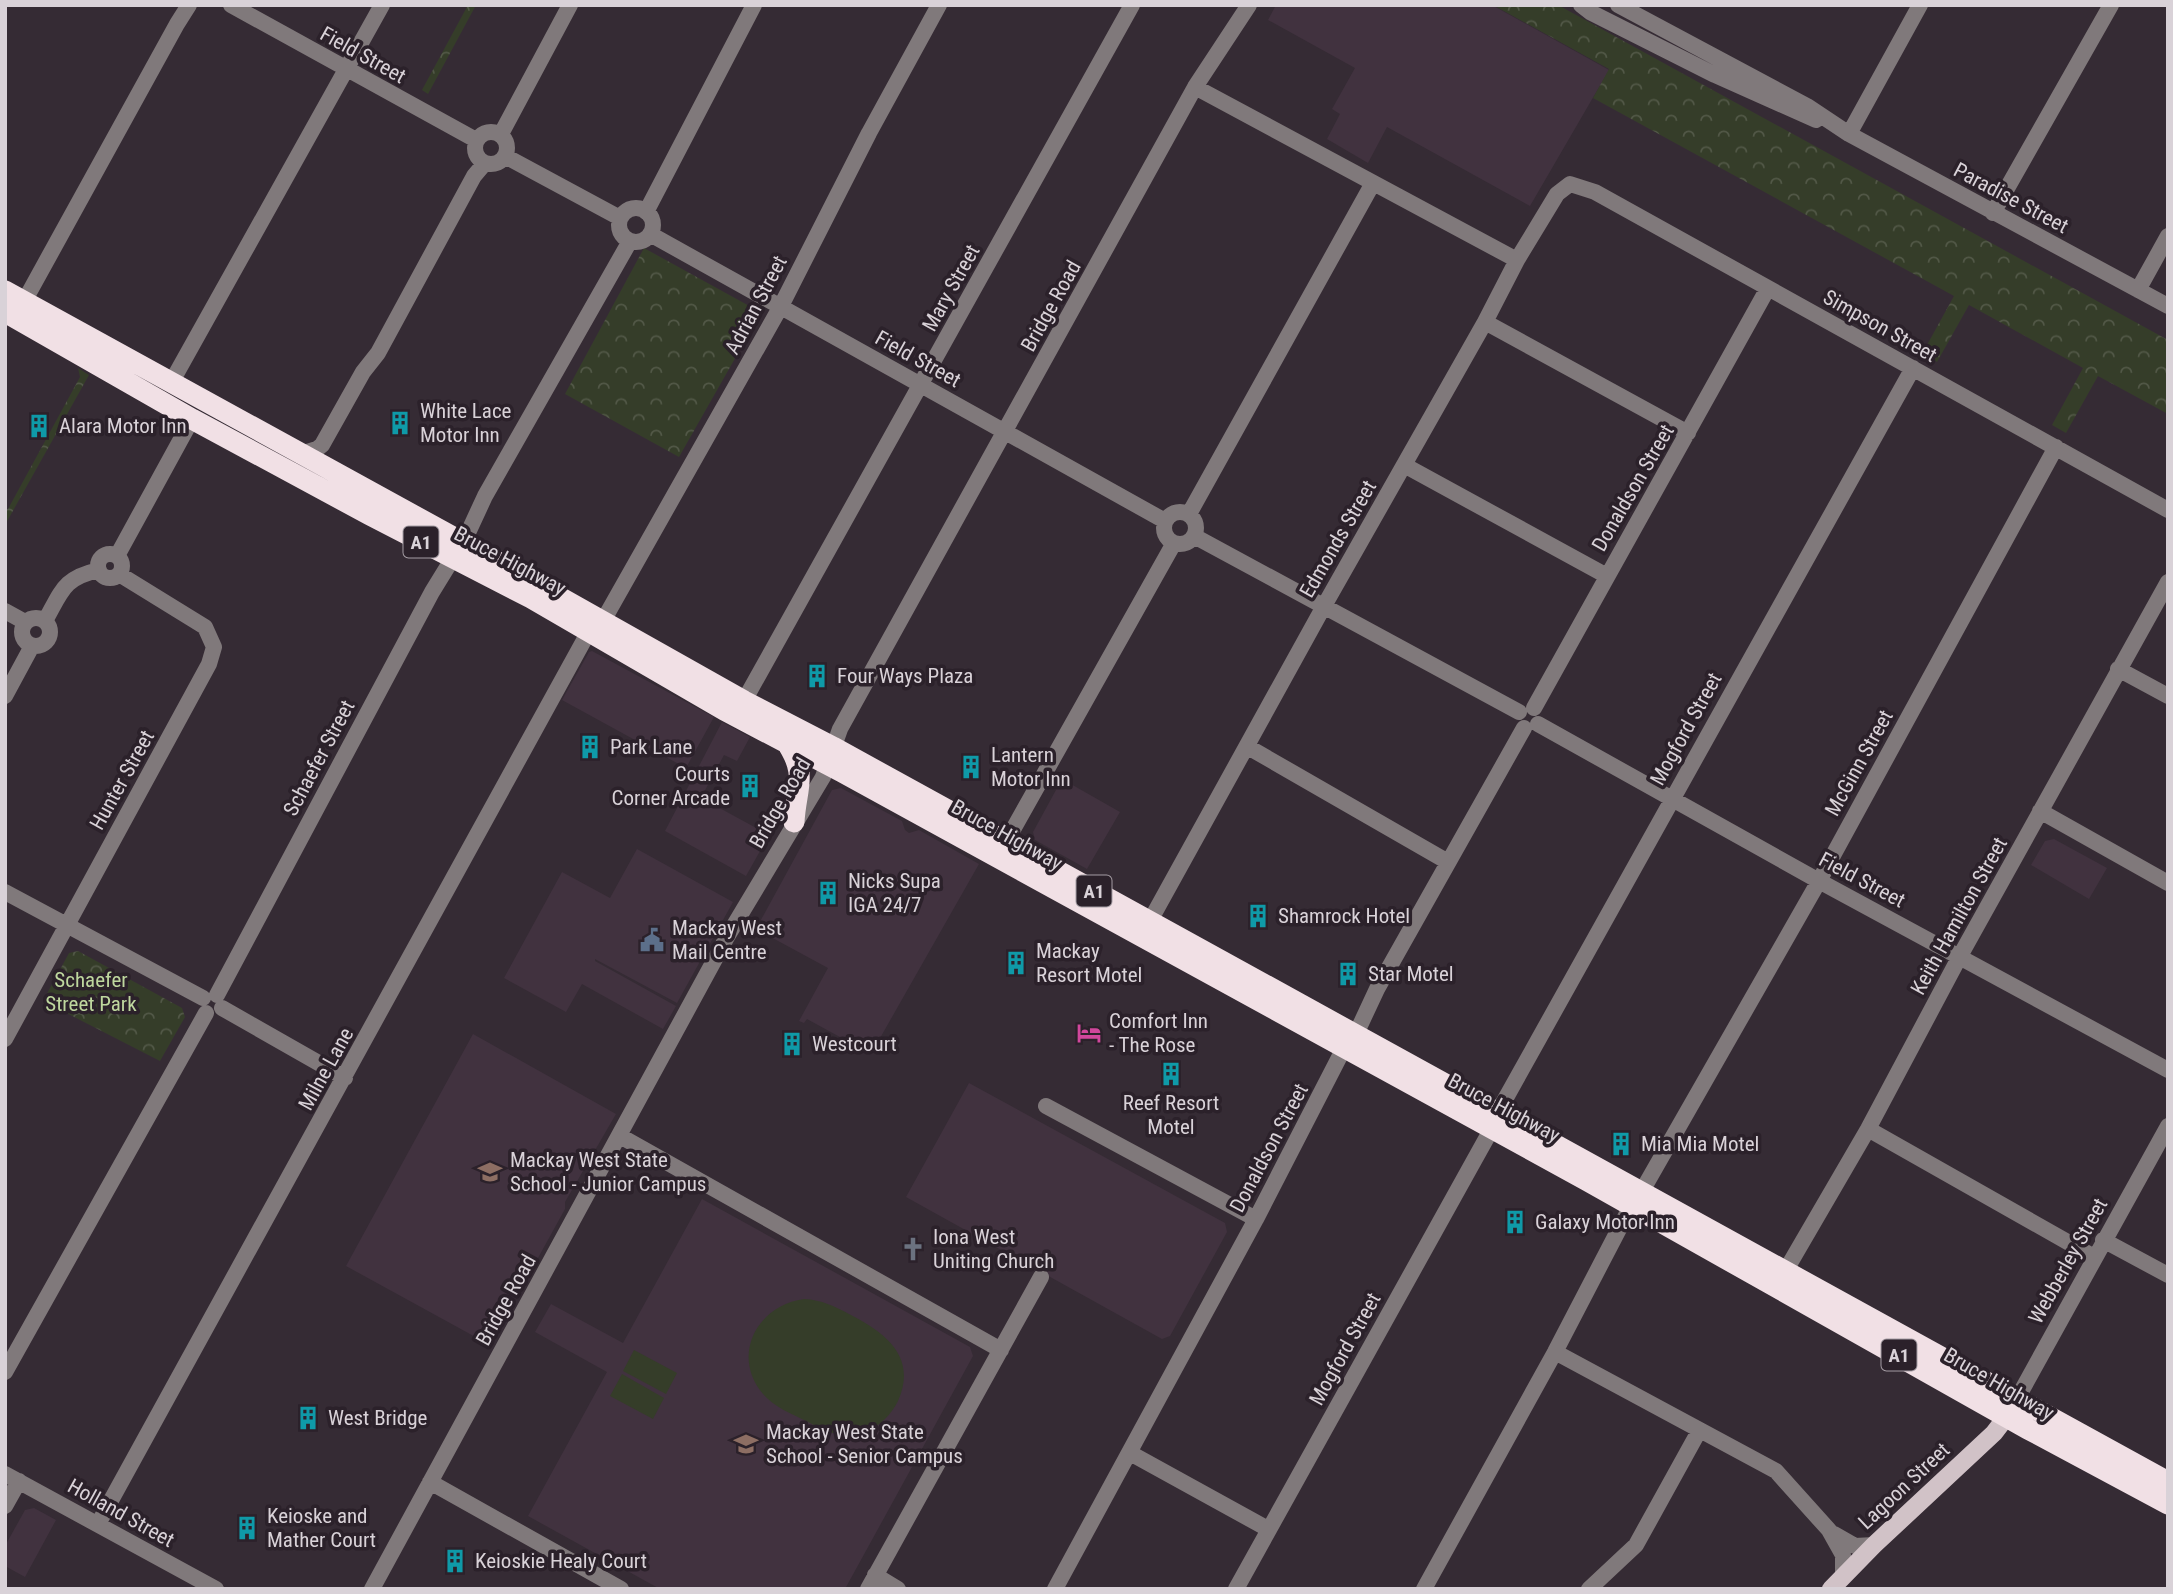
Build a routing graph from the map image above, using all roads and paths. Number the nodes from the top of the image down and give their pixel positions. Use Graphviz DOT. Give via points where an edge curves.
graph roads {
  1 [pos="189,5"];
  2 [pos="231,5"];
  3 [pos="382,5"];
  4 [pos="570,5"];
  5 [pos="754,5"];
  6 [pos="939,5"];
  7 [pos="1132,5"];
  8 [pos="1249,5"];
  9 [pos="1581,5"];
  10 [pos="1618,5"];
  11 [pos="1920,5"];
  12 [pos="2110,5"];
  13 [pos="347,70"];
  14 [pos="1195,87"];
  15 [pos="1842,130"];
  16 [pos="501,134"];
  17 [pos="476,140"];
  18 [pos="505,156"];
  19 [pos="485,163"];
  20 [pos="1373,183"];
  21 [pos="1570,184"];
  22 [pos="646,212"];
  23 [pos="1993,213"];
  24 [pos="620,218"];
  25 [pos="650,234"];
  26 [pos="2168,236"];
  27 [pos="630,242"];
  28 [pos="1517,260"];
  29 [pos="1768,288"];
  30 [pos="2138,290"];
  31 [pos="12,306"];
  32 [pos="781,306"];
  33 [pos="2168,306"];
  34 [pos="1485,321"];
  35 [pos="1913,368"];
  36 [pos="171,383"];
  37 [pos="921,385"];
  38 [pos="192,419"];
  39 [pos="1006,431"];
  40 [pos="1688,433"];
  41 [pos="328,434"];
  42 [pos="2056,447"];
  43 [pos="301,454"];
  44 [pos="1404,465"];
  45 [pos="331,471"];
  46 [pos="2168,510"];
  47 [pos="1189,514"];
  48 [pos="1165,520"];
  49 [pos="1194,536"];
  50 [pos="1174,543"];
  51 [pos="457,550"];
  52 [pos="117,556"];
  53 [pos="99,570"];
  54 [pos="119,574"];
  55 [pos="1607,576"];
  56 [pos="2168,582"];
  57 [pos="1324,606"];
  58 [pos="5,611"];
  59 [pos="45,621"];
  60 [pos="25,622"];
  61 [pos="595,627"];
  62 [pos="32,646"];
  63 [pos="2118,669"];
  64 [pos="5,696"];
  65 [pos="2168,696"];
  66 [pos="744,701"];
  67 [pos="1529,718"];
  68 [pos="785,740"];
  69 [pos="1248,747"];
  70 [pos="830,755"];
  71 [pos="1672,798"];
  72 [pos="2040,811"];
  73 [pos="794,822"];
  74 [pos="1006,842"];
  75 [pos="1448,863"];
  76 [pos="1819,881"];
  77 [pos="2168,883"];
  78 [pos="5,892"];
  79 [pos="1150,921"];
  80 [pos="67,925"];
  81 [pos="1960,956"];
  82 [pos="212,1003"];
  83 [pos="5,1039"];
  84 [pos="1350,1041"];
  85 [pos="2168,1070"];
  86 [pos="345,1078"];
  87 [pos="1046,1106"];
  88 [pos="1494,1121"];
  89 [pos="2168,1126"];
  90 [pos="1868,1129"];
  91 [pos="620,1136"];
  92 [pos="1636,1199"];
  93 [pos="1256,1219"];
  94 [pos="2103,1240"];
  95 [pos="2094,1257"];
  96 [pos="1786,1270"];
  97 [pos="2168,1275"];
  98 [pos="1041,1277"];
  99 [pos="1001,1350"];
  100 [pos="1555,1352"];
  101 [pos="5,1372"];
  102 [pos="2017,1398"];
  103 [pos="2007,1416"];
  104 [pos="1699,1431"];
  105 [pos="1130,1453"];
  106 [pos="12,1477"];
  107 [pos="430,1482"];
  108 [pos="2168,1482"];
  109 [pos="2168,1504"];
  110 [pos="5,1506"];
  111 [pos="98,1524"];
  112 [pos="1268,1529"];
  113 [pos="1829,1530"];
  114 [pos="1874,1545"];
  115 [pos="871,1582"];
  116 [pos="1837,1583"];
  117 [pos="216,1589"];
  118 [pos="372,1589"];
  119 [pos="621,1589"];
  120 [pos="898,1589"];
  121 [pos="1055,1589"];
  122 [pos="1236,1589"];
  123 [pos="1424,1589"];
  124 [pos="1589,1589"];
  1 -- 31 [label="street"];
  2 -- 13 [label="street, Field Street"];
  3 -- 13 [label="street"];
  4 -- 16 [label="street"];
  5 -- 22 [label="street"];
  6 -- 32 [label="street, Adrian Street"];
  7 -- 37 [label="street, Mary Street"];
  8 -- 14 [label="street, Bridge Road"];
  9 -- 15 [label="street, Paradise Street" via="1714,75"];
  10 -- 15 [label="street, Paradise Street" via="1807,106"];
  11 -- 15 [label="street"];
  12 -- 23 [label="street"];
  13 -- 17 [label="street, Field Street"];
  13 -- 36 [label="street"];
  14 -- 20 [label="street"];
  14 -- 39 [label="street, Bridge Road"];
  15 -- 23 [label="street, Paradise Street"];
  16 -- 17 [label="street" via="488,132"];
  16 -- 18 [label="street" via="507,144"];
  17 -- 19 [label="street" via="475,151"];
  18 -- 19 [label="street"];
  18 -- 24 [label="street"];
  19 -- 41 [label="street"];
  20 -- 28 [label="street"];
  20 -- 47 [label="street"];
  21 -- 28 [label="street, Edmonds Street" via="1557,194"];
  21 -- 29 [label="street, Simpson Street" via="1595,192"];
  22 -- 24 [label="street" via="632,208"];
  22 -- 25 [label="street" via="653,222"];
  23 -- 30 [label="street, Paradise Street"];
  24 -- 27 [label="street" via="619,229"];
  25 -- 27 [label="street" via="640,242"];
  25 -- 32 [label="street, Field Street"];
  26 -- 30 [label="street"];
  27 -- 51 [label="street, Schaefer Street"];
  28 -- 34 [label="street, Edmonds Street"];
  29 -- 35 [label="street, Simpson Street"];
  29 -- 40 [label="street, Donaldson Street"];
  30 -- 33 [label="street, Paradise Street"];
  31 -- 36 [label="highway, Bruce Highway / A1"];
  31 -- 38 [label="highway, Bruce Highway / A1"];
  32 -- 37 [label="street, Field Street"];
  32 -- 61 [label="street, Adrian Street"];
  34 -- 40 [label="street"];
  34 -- 44 [label="street, Edmonds Street"];
  35 -- 42 [label="street, Simpson Street"];
  35 -- 71 [label="street, Mogford Street"];
  36 -- 43 [label="highway, Bruce Highway / A1"];
  37 -- 39 [label="street, Field Street"];
  37 -- 66 [label="street, Mary Street"];
  38 -- 51 [label="highway, Bruce Highway / A1"];
  38 -- 52 [label="street"];
  39 -- 48 [label="street, Field Street"];
  39 -- 70 [label="street, Bridge Road" via="840,729"];
  40 -- 55 [label="street, Donaldson Street"];
  41 -- 43 [label="street" via="317,449"];
  41 -- 45 [label="street"];
  42 -- 46 [label="street, Simpson Street"];
  42 -- 76 [label="street, McGinn Street"];
  43 -- 45 [label="highway, Bruce Highway / A1"];
  44 -- 55 [label="street"];
  44 -- 57 [label="street, Edmonds Street"];
  45 -- 51 [label="highway, Bruce Highway / A1"];
  47 -- 48 [label="street" via="1177,512"];
  47 -- 49 [label="street" via="1196,524"];
  48 -- 50 [label="street" via="1164,532"];
  49 -- 50 [label="street"];
  49 -- 57 [label="street, Field Street"];
  50 -- 74 [label="street"];
  51 -- 61 [label="highway, Bruce Highway / A1" via="531,598"];
  51 -- 82 [label="street, Schaefer Street"];
  52 -- 53 [label="street" via="104,556"];
  52 -- 54 [label="street" via="122,567"];
  53 -- 54 [label="street" via="108,578"];
  53 -- 59 [label="street" via="69,582"];
  54 -- 80 [label="street, Hunter Street" via="205,627 214,647 209,664"];
  55 -- 67 [label="street, Donaldson Street"];
  56 -- 63 [label="street, Keith Hamilton Street"];
  57 -- 67 [label="street, Field Street"];
  57 -- 69 [label="street, Edmonds Street"];
  58 -- 60 [label="street"];
  59 -- 60 [label="street" via="37,617"];
  59 -- 62 [label="street" via="48,638"];
  60 -- 62 [label="street" via="23,638"];
  61 -- 66 [label="highway, Bruce Highway / A1"];
  61 -- 68 [label="highway, Bruce Highway / A1" via="724,710"];
  61 -- 86 [label="street, Milne Lane"];
  62 -- 64 [label="street"];
  63 -- 65 [label="street"];
  63 -- 72 [label="street, Keith Hamilton Street"];
  66 -- 70 [label="highway, Bruce Highway / A1"];
  67 -- 71 [label="street, Field Street"];
  67 -- 75 [label="street, Donaldson Street"];
  68 -- 70 [label="highway, Bruce Highway / A1"];
  68 -- 73 [label="highway" via="801,778"];
  69 -- 75 [label="street"];
  69 -- 79 [label="street, Edmonds Street"];
  70 -- 73 [label="street, Bridge Road" via="823,777"];
  70 -- 74 [label="highway, Bruce Highway / A1"];
  70 -- 84 [label="highway, Bruce Highway / A1"];
  71 -- 76 [label="street, Field Street"];
  71 -- 88 [label="street, Mogford Street"];
  72 -- 77 [label="street"];
  72 -- 81 [label="street, Keith Hamilton Street"];
  73 -- 91 [label="street, Bridge Road"];
  74 -- 79 [label="highway, Bruce Highway / A1"];
  75 -- 84 [label="street, Donaldson Street"];
  76 -- 81 [label="street, Field Street"];
  76 -- 92 [label="street, McGinn Street"];
  78 -- 80 [label="street"];
  79 -- 84 [label="highway, Bruce Highway / A1"];
  80 -- 82 [label="street"];
  80 -- 83 [label="street, Hunter Street"];
  81 -- 85 [label="street, Field Street"];
  81 -- 90 [label="street, Keith Hamilton Street"];
  82 -- 86 [label="street"];
  82 -- 101 [label="street, Schaefer Street"];
  84 -- 88 [label="highway, Bruce Highway / A1"];
  84 -- 93 [label="street, Donaldson Street"];
  86 -- 111 [label="street, Milne Lane"];
  87 -- 93 [label="street"];
  88 -- 92 [label="highway, Bruce Highway / A1"];
  88 -- 112 [label="street, Mogford Street"];
  89 -- 94 [label="street, Webberley Street"];
  90 -- 95 [label="street"];
  90 -- 96 [label="street, Keith Hamilton Street"];
  91 -- 99 [label="street"];
  91 -- 107 [label="street, Bridge Road"];
  92 -- 96 [label="highway, Bruce Highway / A1"];
  92 -- 100 [label="street, McGinn Street"];
  92 -- 103 [label="highway, Bruce Highway / A1"];
  93 -- 105 [label="street, Donaldson Street"];
  94 -- 95 [label="street, Webberley Street"];
  94 -- 97 [label="street"];
  95 -- 102 [label="street, Webberley Street"];
  96 -- 102 [label="highway, Bruce Highway / A1"];
  98 -- 99 [label="street"];
  99 -- 115 [label="street"];
  100 -- 104 [label="street"];
  100 -- 123 [label="street, McGinn Street"];
  102 -- 103 [label="street, Webberley Street"];
  102 -- 108 [label="highway, Bruce Highway / A1"];
  103 -- 109 [label="highway, Bruce Highway / A1"];
  103 -- 114 [label="main road, Lagoon Street"];
  104 -- 113 [label="street" via="1776,1471"];
  104 -- 124 [label="street" via="1636,1545"];
  105 -- 112 [label="street"];
  105 -- 121 [label="street, Donaldson Street"];
  106 -- 110 [label="street"];
  106 -- 111 [label="street, Holland Street"];
  107 -- 118 [label="street, Bridge Road"];
  107 -- 119 [label="street"];
  111 -- 117 [label="street, Holland Street"];
  112 -- 122 [label="street, Mogford Street"];
  113 -- 114 [label="street" via="1850,1544"];
  113 -- 116 [label="street" via="1843,1555"];
  114 -- 116 [label="main road, Lagoon Street"];
  115 -- 120 [label="street"];
}
